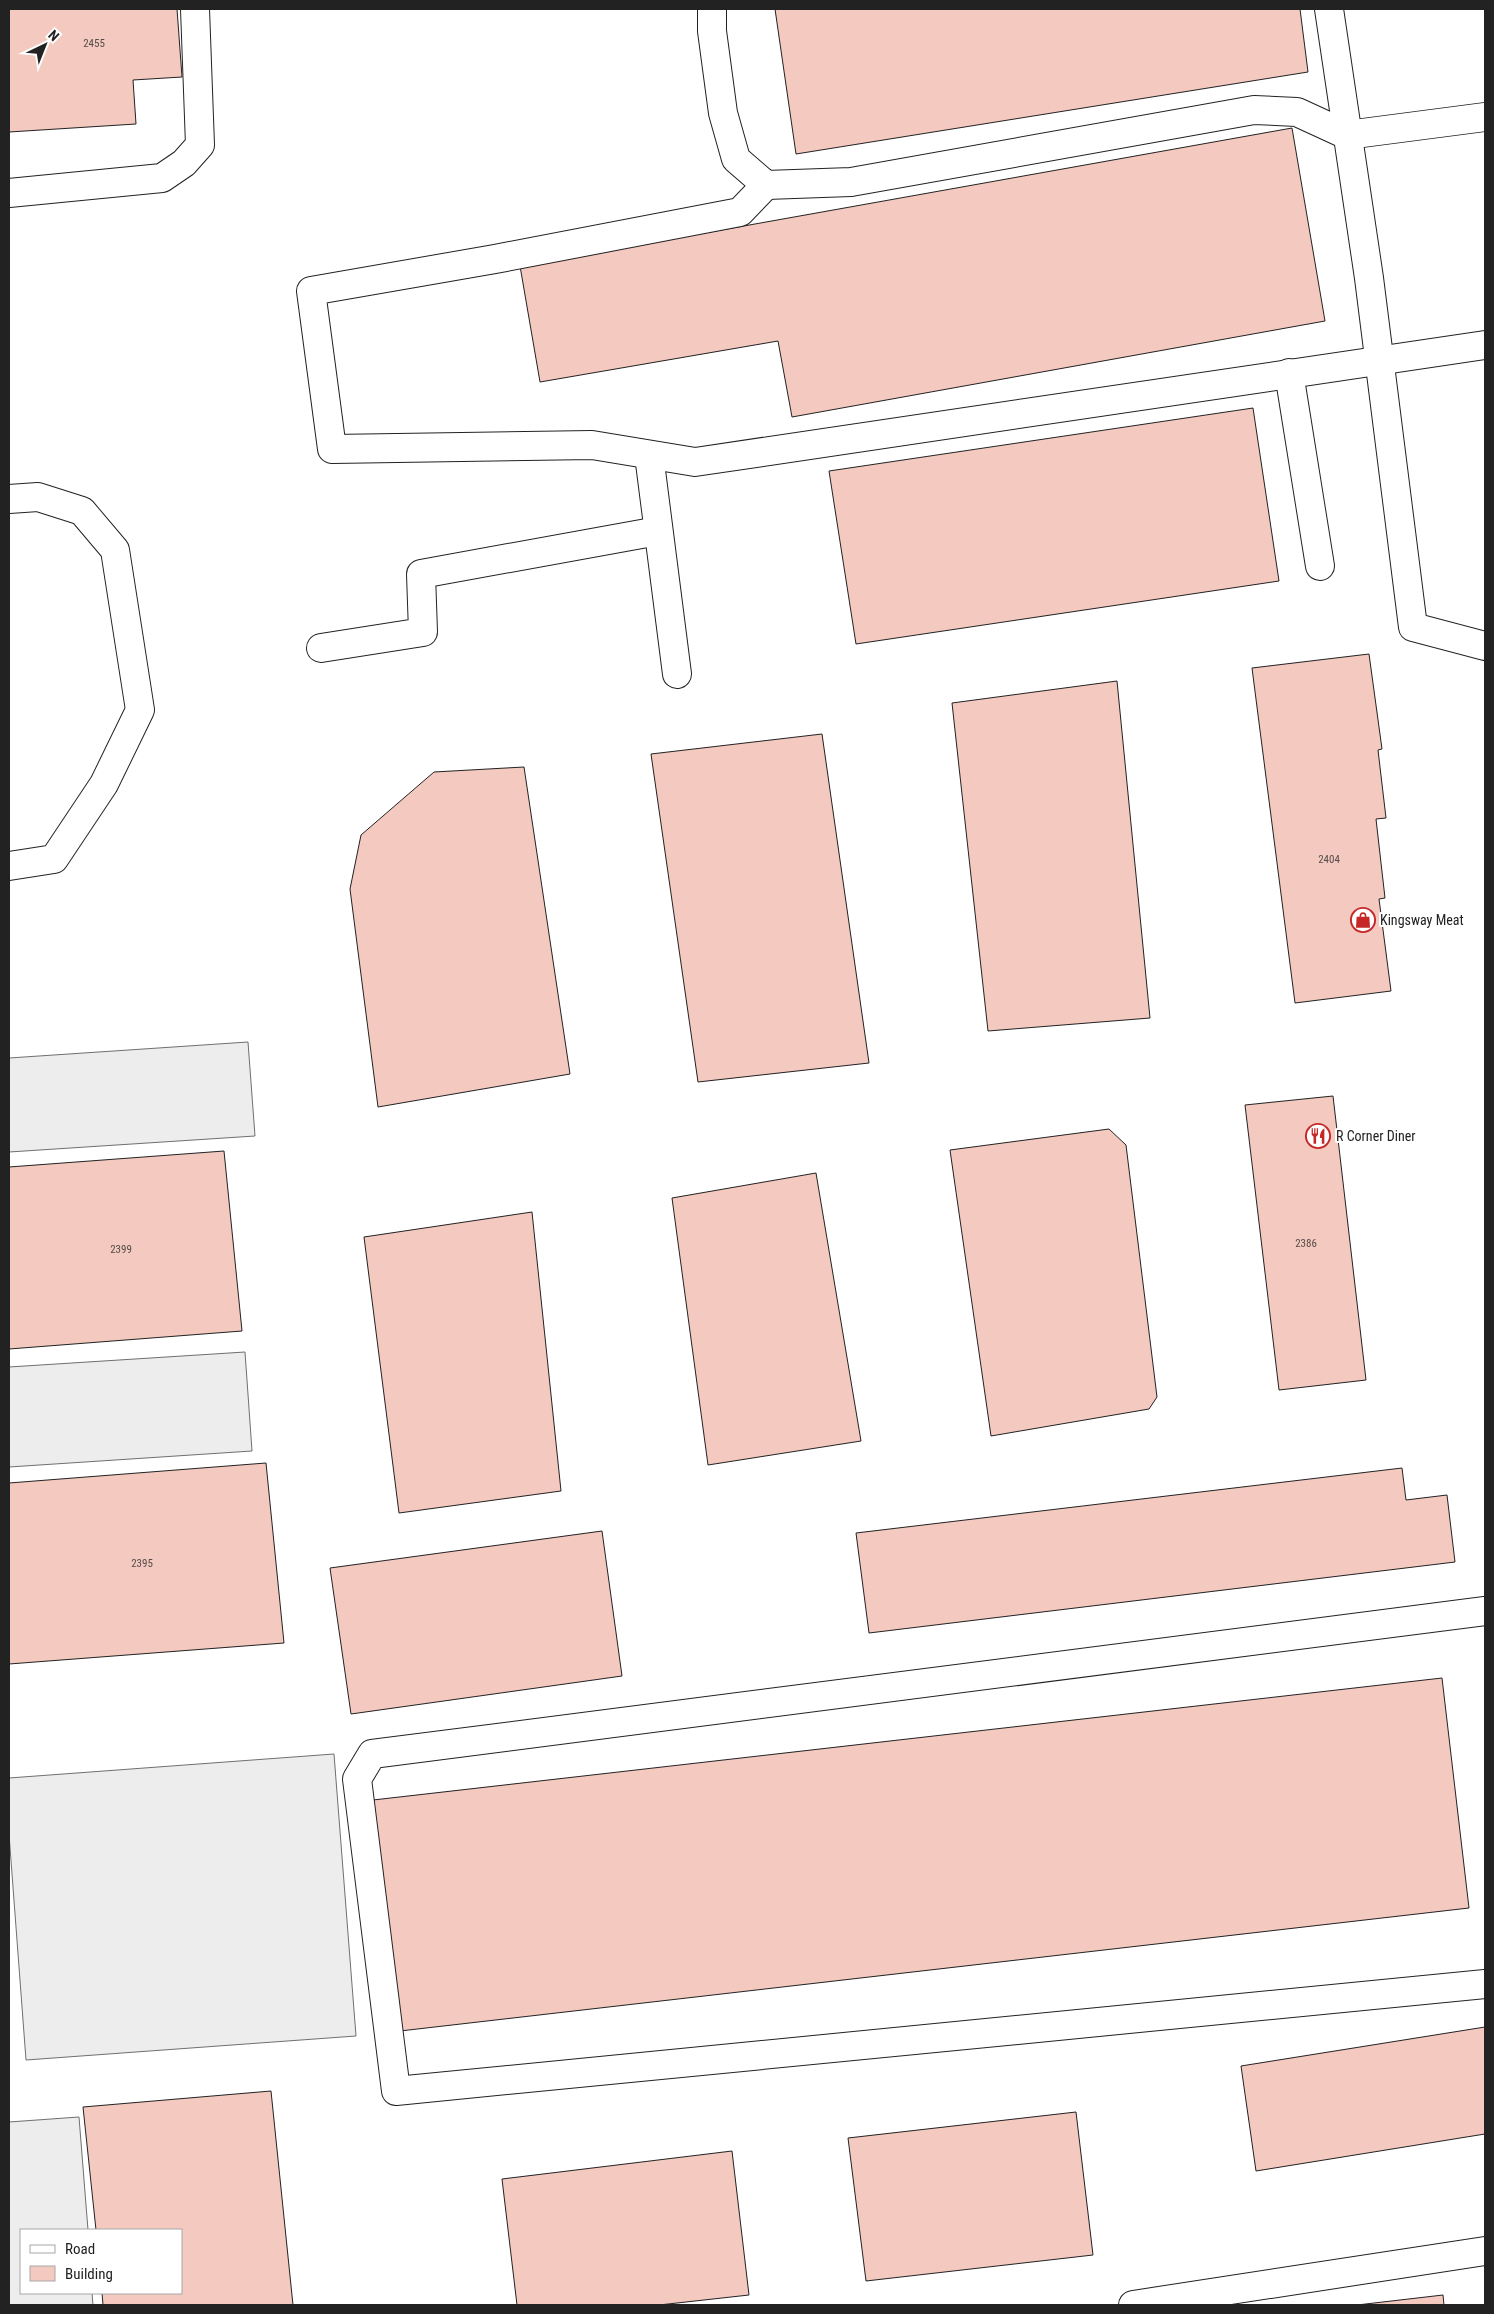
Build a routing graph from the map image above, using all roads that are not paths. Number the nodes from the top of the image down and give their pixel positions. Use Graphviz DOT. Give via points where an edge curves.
graph roads {
  1 [pos="195,9"];
  2 [pos="712,9"];
  3 [pos="1329,9"];
  4 [pos="1485,117"];
  5 [pos="1347,135"];
  6 [pos="766,185"];
  7 [pos="9,192"];
  8 [pos="1485,345"];
  9 [pos="1379,360"];
  10 [pos="1289,373"];
  11 [pos="649,454"];
  12 [pos="9,499"];
  13 [pos="658,531"];
  14 [pos="1320,566"];
  15 [pos="1485,646"];
  16 [pos="322,648"];
  17 [pos="677,674"];
  18 [pos="9,866"];
  19 [pos="1485,1611"];
  20 [pos="1485,1984"];
  21 [pos="1485,2251"];
  22 [pos="1133,2305"];
  1 -- 7 [label="lane" via="200,145 184,163 162,178"];
  2 -- 6 [label="lane" via="723,113 736,159"];
  3 -- 5 [label="lane"];
  4 -- 5 [label="lane"];
  5 -- 6 [label="lane" via="1297,112 1254,110 852,182"];
  5 -- 9 [label="lane"];
  6 -- 11 [label="lane" via="740,212 311,291 332,449 592,445"];
  8 -- 9 [label="lane"];
  9 -- 10 [label="lane"];
  9 -- 15 [label="lane" via="1413,627"];
  10 -- 11 [label="lane" via="695,462"];
  10 -- 14 [label="lane"];
  11 -- 13 [label="lane"];
  12 -- 18 [label="lane" via="38,497 82,511 115,550 140,710 104,784 54,859"];
  13 -- 16 [label="lane" via="421,574 423,632"];
  13 -- 17 [label="lane"];
  19 -- 20 [label="lane" via="372,1754 357,1779 396,2091"];
  21 -- 22 [label="lane"];
}
